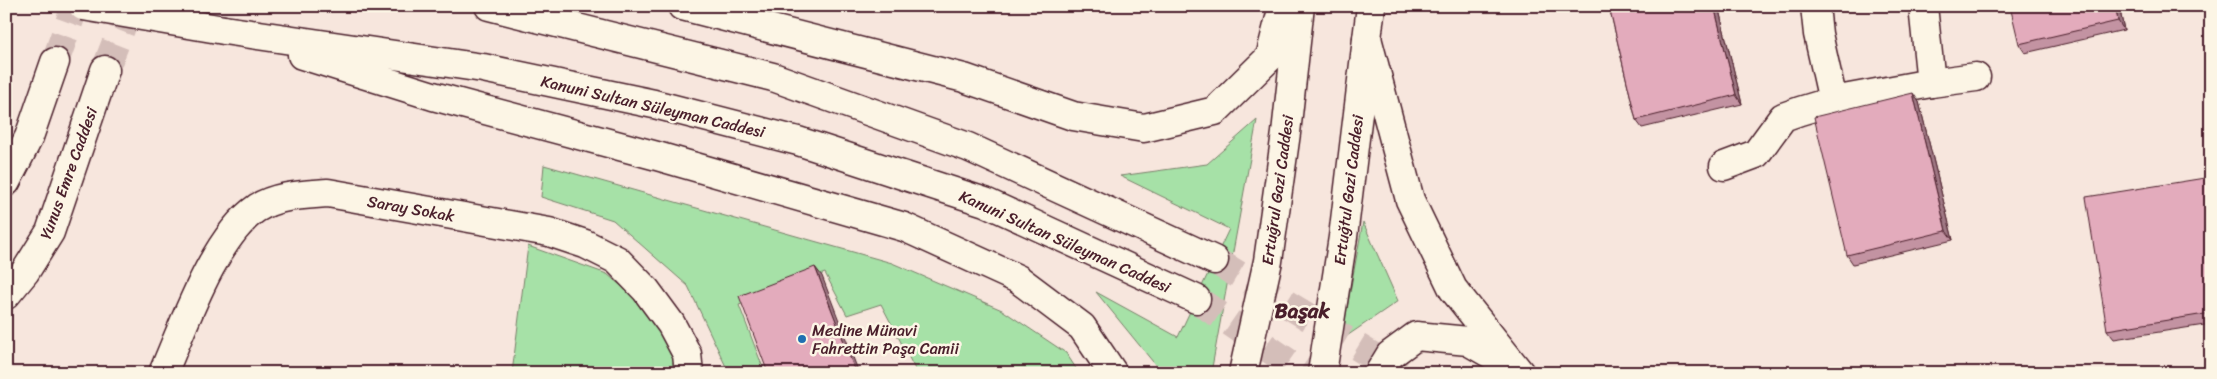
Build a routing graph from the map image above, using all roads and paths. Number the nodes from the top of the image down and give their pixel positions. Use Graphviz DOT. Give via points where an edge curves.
graph roads {
  1 [pos="83,6"];
  2 [pos="489,6"];
  3 [pos="682,6"];
  4 [pos="1284,6"];
  5 [pos="1300,6"];
  6 [pos="1371,6"];
  7 [pos="1815,6"];
  8 [pos="1923,6"];
  9 [pos="224,30"];
  10 [pos="1366,38"];
  11 [pos="55,62"];
  12 [pos="105,70"];
  13 [pos="1976,77"];
  14 [pos="1931,83"];
  15 [pos="1833,101"];
  16 [pos="1724,166"];
  17 [pos="6,182"];
  18 [pos="1214,260"];
  19 [pos="6,295"];
  20 [pos="1196,299"];
  21 [pos="1517,370"];
  22 [pos="163,373"];
  23 [pos="689,373"];
  24 [pos="1113,373"];
  25 [pos="1243,373"];
  26 [pos="1322,373"];
  27 [pos="1379,373"];
  1 -- 9 [label="main road, Kanuni Sultan Süleyman Caddesi, bridge"];
  2 -- 18 [label="main road" via="783,81 968,147"];
  3 -- 4 [label="main road" via="964,78 1073,116 1144,128 1216,111 1270,57"];
  5 -- 25 [label="main road, Ertuğrul Gazi Caddesi" via="1268,260"];
  6 -- 10 [label="main road, Ertuğtul Gazi Caddesi"];
  7 -- 15 [label="main road"];
  8 -- 14 [label="main road"];
  9 -- 20 [label="main road, Kanuni Sultan Süleyman Caddesi" via="483,68 654,104 798,141 985,202"];
  9 -- 24 [label="main road" via="433,96 904,226 1018,279 1082,327"];
  10 -- 21 [label="main road" via="1410,200 1452,289"];
  10 -- 26 [label="main road, Ertuğtul Gazi Caddesi" via="1342,246"];
  11 -- 17 [label="main road" via="29,137"];
  12 -- 19 [label="main road, Yunus Emre Caddesi" via="50,232"];
  13 -- 14 [label="main road"];
  14 -- 15 [label="main road"];
  15 -- 16 [label="main road" via="1783,117 1756,154"];
  21 -- 27 [label="main road" via="1468,341 1416,336 1390,355"];
  22 -- 23 [label="main road, Saray Sokak" via="209,270 231,232 258,208 291,195 328,193 549,232 585,244 617,260 646,290 671,324 686,354"];
}
